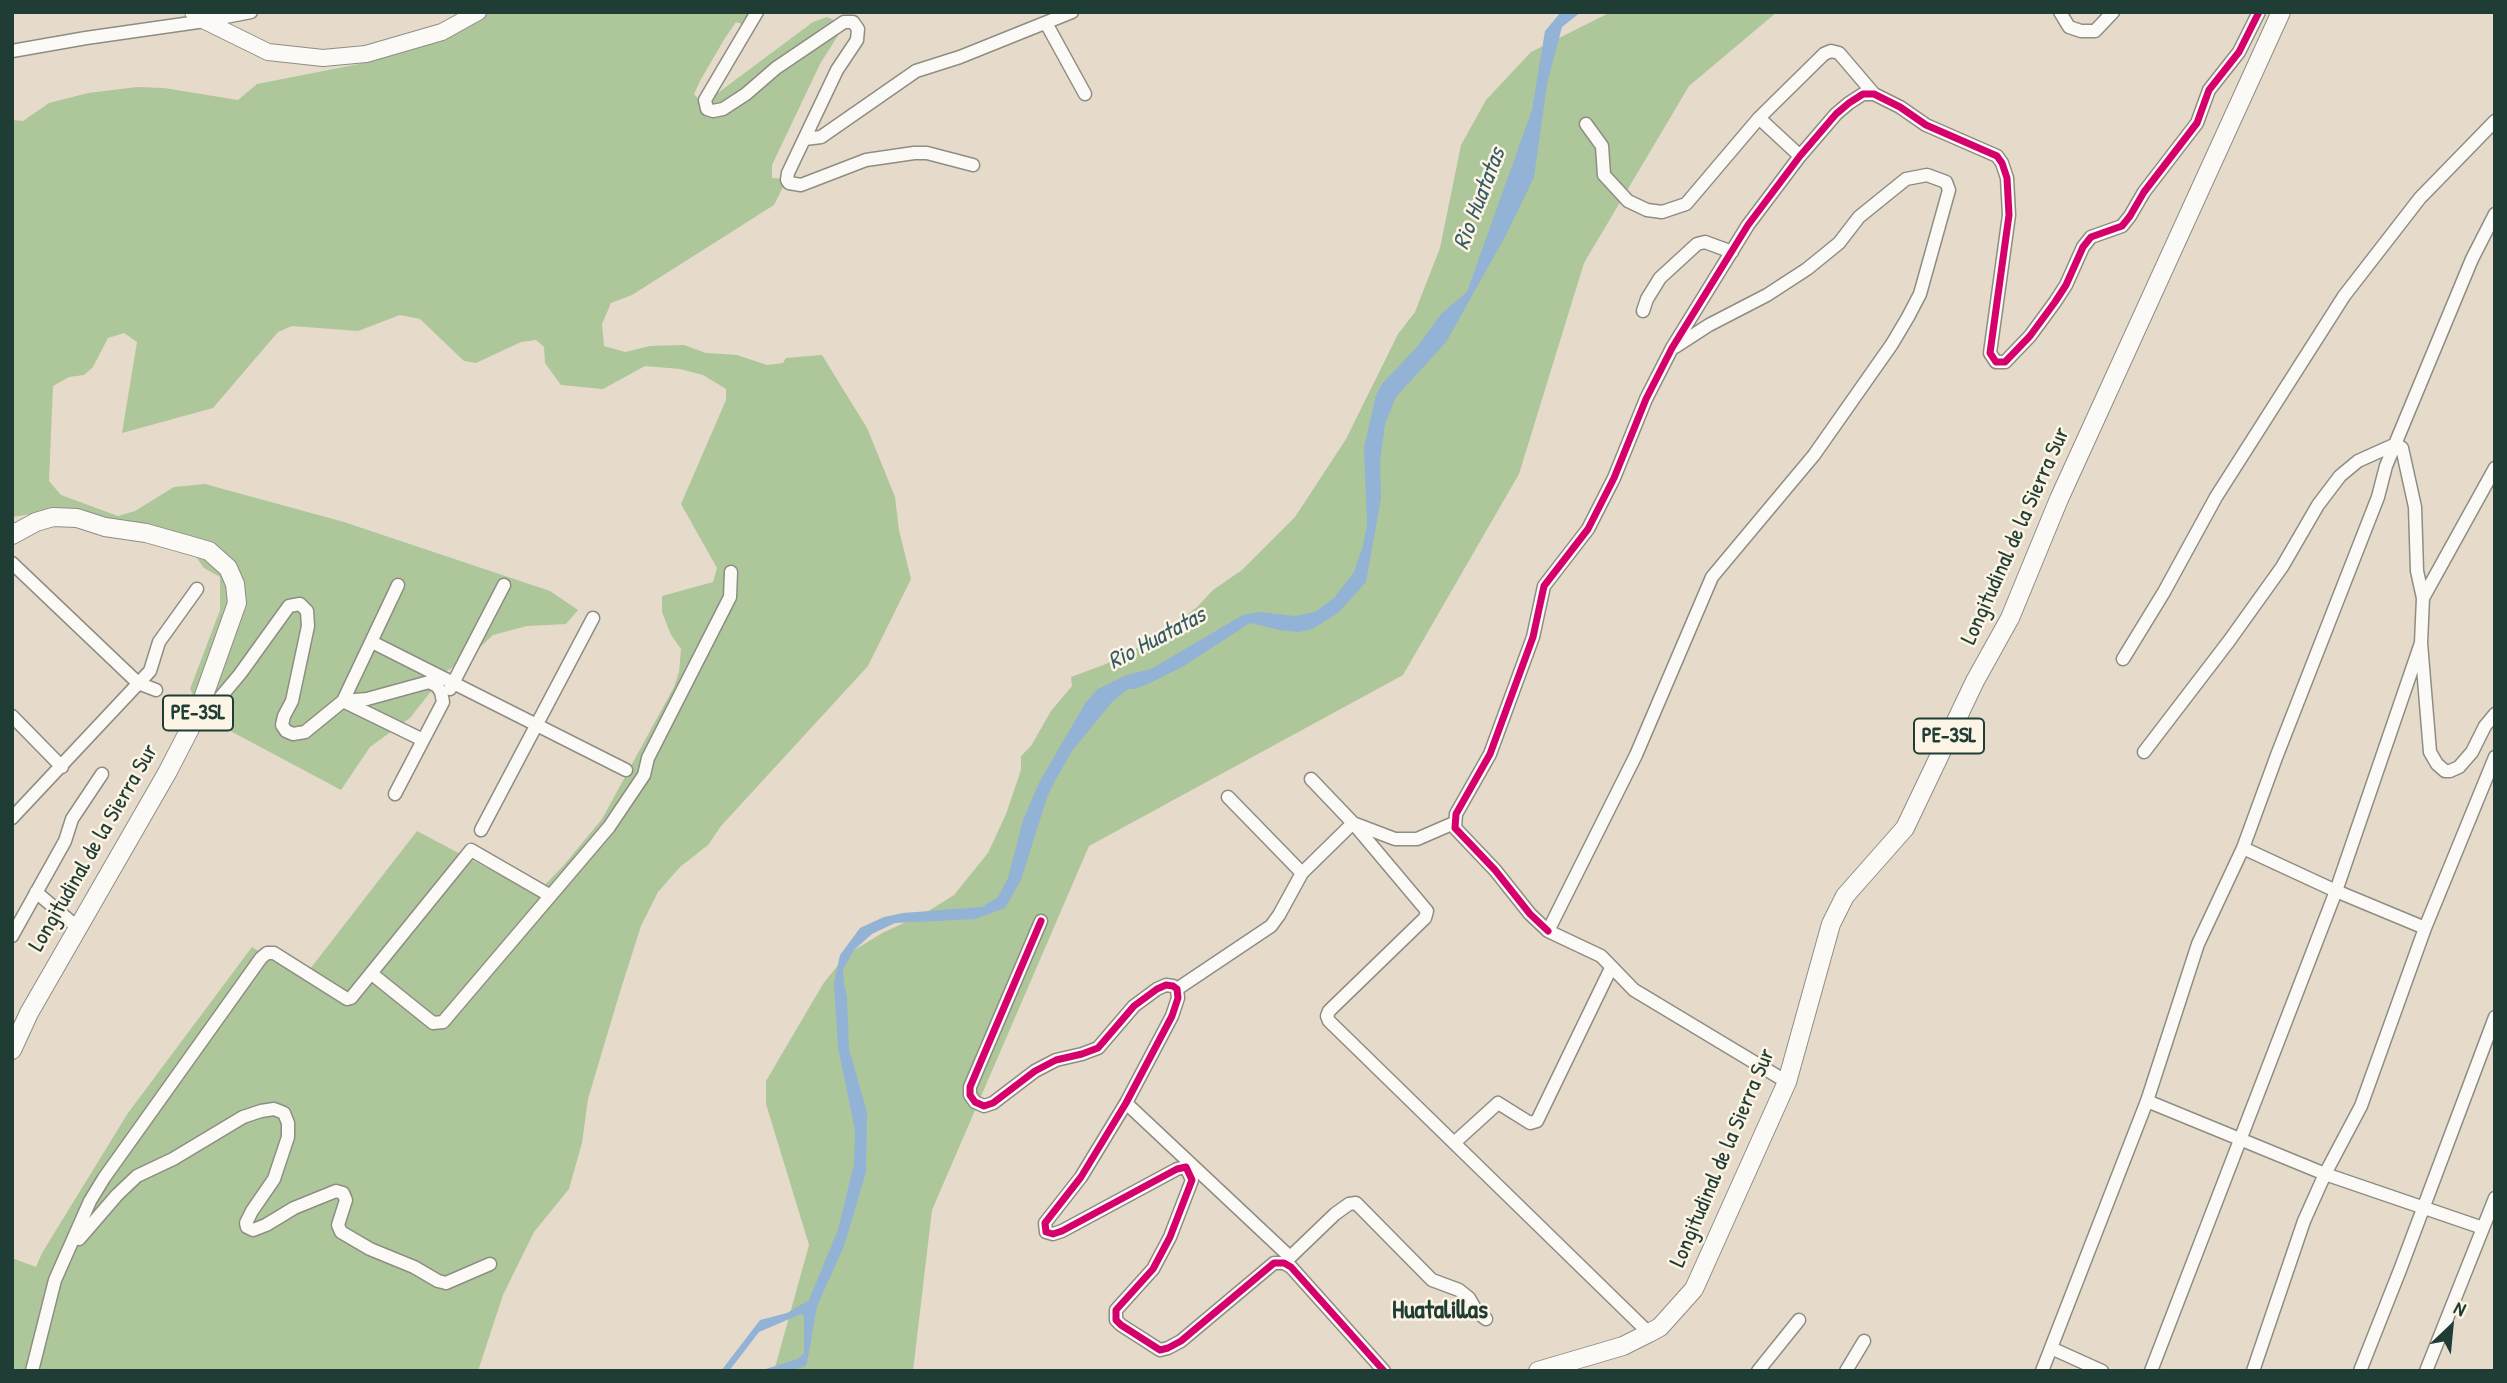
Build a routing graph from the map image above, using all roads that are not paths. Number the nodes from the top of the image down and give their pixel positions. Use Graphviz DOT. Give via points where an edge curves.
graph roads {
  1 [pos="251,12"];
  2 [pos="478,12"];
  3 [pos="757,12"];
  4 [pos="1072,12"];
  5 [pos="2060,12"];
  6 [pos="2113,12"];
  7 [pos="2259,12"];
  8 [pos="2281,12"];
  9 [pos="199,17"];
  10 [pos="1046,23"];
  11 [pos="12,51"];
  12 [pos="1085,94"];
  13 [pos="1874,94"];
  14 [pos="1759,118"];
  15 [pos="2495,121"];
  16 [pos="1586,124"];
  17 [pos="805,139"];
  18 [pos="1800,156"];
  19 [pos="973,165"];
  20 [pos="2495,214"];
  21 [pos="1732,251"];
  22 [pos="1643,311"];
  23 [pos="1671,348"];
  24 [pos="2396,444"];
  25 [pos="2495,468"];
  26 [pos="12,535"];
  27 [pos="12,563"];
  28 [pos="731,572"];
  29 [pos="398,585"];
  30 [pos="503,585"];
  31 [pos="197,589"];
  32 [pos="2423,598"];
  33 [pos="593,618"];
  34 [pos="372,642"];
  35 [pos="2421,643"];
  36 [pos="2123,659"];
  37 [pos="138,683"];
  38 [pos="453,683"];
  39 [pos="156,690"];
  40 [pos="343,701"];
  41 [pos="443,702"];
  42 [pos="2495,714"];
  43 [pos="197,715"];
  44 [pos="12,716"];
  45 [pos="536,725"];
  46 [pos="423,740"];
  47 [pos="2144,752"];
  48 [pos="2495,757"];
  49 [pos="62,766"];
  50 [pos="626,770"];
  51 [pos="102,774"];
  52 [pos="1311,779"];
  53 [pos="395,793"];
  54 [pos="1228,797"];
  55 [pos="12,818"];
  56 [pos="1353,822"];
  57 [pos="1454,823"];
  58 [pos="481,830"];
  59 [pos="2243,848"];
  60 [pos="1302,873"];
  61 [pos="2336,891"];
  62 [pos="36,892"];
  63 [pos="549,895"];
  64 [pos="1041,922"];
  65 [pos="77,927"];
  66 [pos="2425,928"];
  67 [pos="1548,931"];
  68 [pos="12,936"];
  69 [pos="1611,968"];
  70 [pos="372,974"];
  71 [pos="1177,989"];
  72 [pos="2495,1017"];
  73 [pos="12,1050"];
  74 [pos="1787,1082"];
  75 [pos="2147,1101"];
  76 [pos="1126,1103"];
  77 [pos="2239,1141"];
  78 [pos="1454,1143"];
  79 [pos="2325,1174"];
  80 [pos="2495,1198"];
  81 [pos="2423,1209"];
  82 [pos="2483,1228"];
  83 [pos="68,1252"];
  84 [pos="1287,1260"];
  85 [pos="489,1265"];
  86 [pos="1486,1319"];
  87 [pos="1798,1320"];
  88 [pos="1649,1333"];
  89 [pos="1864,1341"];
  90 [pos="2051,1348"];
  91 [pos="1542,1370"];
  92 [pos="32,1371"];
  93 [pos="1384,1371"];
  94 [pos="1758,1371"];
  95 [pos="1846,1371"];
  96 [pos="2042,1371"];
  97 [pos="2102,1371"];
  98 [pos="2151,1371"];
  99 [pos="2253,1371"];
  100 [pos="2360,1371"];
  101 [pos="2426,1371"];
  1 -- 9 [label="street"];
  2 -- 9 [label="street" via="442,32 366,54 323,58 268,52"];
  3 -- 17 [label="street" via="705,100 707,109 723,109 844,22 857,25 857,40 836,70"];
  4 -- 10 [label="street"];
  5 -- 6 [label="street" via="2069,27 2095,31"];
  7 -- 13 [label="street" via="2239,52 2209,90 2197,123 2130,216 2122,226 2091,237 2055,302 2005,362 1996,362 1990,353 2009,215 2009,188 2002,163 1997,156 1926,125"];
  8 -- 74 [label="main road, Longitudinal de la Sierra Sur / PE-3SL" via="2059,499 2010,618 1905,828 1845,896 1831,924"];
  9 -- 11 [label="street"];
  10 -- 12 [label="street"];
  10 -- 17 [label="street" via="916,71 821,137"];
  13 -- 14 [label="street" via="1839,53 1831,51"];
  13 -- 18 [label="street" via="1863,94 1849,103"];
  14 -- 16 [label="street" via="1686,204 1662,212 1628,201 1604,175 1602,146"];
  14 -- 18 [label="street"];
  15 -- 36 [label="street" via="2420,198 2344,296 2216,497"];
  17 -- 19 [label="street" via="788,173 787,180 794,185 866,160 914,153"];
  18 -- 21 [label="street"];
  20 -- 24 [label="street"];
  21 -- 22 [label="street" via="1705,242 1697,244 1660,278"];
  21 -- 23 [label="street"];
  23 -- 57 [label="street" via="1588,528 1544,586 1532,637 1490,754"];
  23 -- 67 [label="street" via="1807,269 1906,179 1927,175 1945,182 1949,190 1920,294 1908,317 1814,455 1712,577 1636,755"];
  24 -- 32 [label="street" via="2402,448 2416,507 2417,571"];
  24 -- 47 [label="street" via="2358,461 2340,476 2282,567"];
  24 -- 59 [label="street"];
  25 -- 32 [label="street"];
  26 -- 43 [label="main road, Longitudinal de la Sierra Sur / PE-3SL" via="54,517 78,518 209,551 228,568 237,603"];
  27 -- 37 [label="street"];
  28 -- 63 [label="street" via="730,597 648,758 644,775 609,827"];
  29 -- 34 [label="street"];
  30 -- 38 [label="street"];
  31 -- 37 [label="street" via="164,635 153,666"];
  32 -- 35 [label="street"];
  33 -- 45 [label="street"];
  34 -- 38 [label="street"];
  34 -- 40 [label="street"];
  35 -- 42 [label="street" via="2430,752 2437,764 2445,771 2459,767"];
  35 -- 61 [label="street"];
  37 -- 39 [label="street"];
  37 -- 49 [label="street"];
  38 -- 41 [label="street"];
  38 -- 45 [label="street"];
  40 -- 41 [label="street" via="429,682 437,687"];
  40 -- 43 [label="street" via="305,732 293,734 282,726 308,625 307,611 295,604 213,706"];
  40 -- 46 [label="street"];
  41 -- 46 [label="street"];
  43 -- 65 [label="main road, Longitudinal de la Sierra Sur / PE-3SL"];
  44 -- 49 [label="street"];
  45 -- 50 [label="street"];
  45 -- 58 [label="street"];
  46 -- 53 [label="street"];
  48 -- 66 [label="street"];
  49 -- 55 [label="street"];
  51 -- 62 [label="street" via="72,819"];
  52 -- 56 [label="street"];
  54 -- 60 [label="street"];
  56 -- 57 [label="street" via="1395,839 1417,839"];
  56 -- 60 [label="street"];
  56 -- 78 [label="street" via="1427,911 1425,919 1327,1016"];
  57 -- 67 [label="street"];
  59 -- 61 [label="street"];
  59 -- 75 [label="street" via="2197,944"];
  60 -- 71 [label="street" via="1271,926"];
  61 -- 66 [label="street"];
  61 -- 77 [label="street"];
  62 -- 65 [label="street"];
  62 -- 68 [label="street"];
  63 -- 70 [label="street" via="471,850"];
  63 -- 70 [label="street" via="443,1021 433,1023"];
  64 -- 71 [label="street" via="970,1087 975,1102 993,1103 1056,1060 1098,1048 1144,998 1166,985"];
  65 -- 73 [label="main road, Longitudinal de la Sierra Sur / PE-3SL"];
  66 -- 79 [label="street" via="2361,1106"];
  67 -- 69 [label="street" via="1601,956"];
  69 -- 74 [label="street" via="1634,990"];
  69 -- 78 [label="street" via="1536,1121 1530,1123 1498,1102"];
  70 -- 83 [label="street" via="347,999 274,953 261,958 104,1178"];
  71 -- 76 [label="street" via="1172,1016"];
  72 -- 81 [label="street"];
  74 -- 88 [label="main road, Longitudinal de la Sierra Sur / PE-3SL" via="1694,1289"];
  75 -- 77 [label="street"];
  75 -- 90 [label="street"];
  76 -- 84 [label="street"];
  76 -- 84 [label="street" via="1081,1177 1044,1226 1046,1232 1062,1231 1186,1167 1192,1180 1170,1237 1153,1269 1116,1310 1121,1325 1160,1350 1168,1348 1274,1264"];
  77 -- 79 [label="street"];
  77 -- 98 [label="street"];
  78 -- 88 [label="street"];
  79 -- 81 [label="street"];
  79 -- 99 [label="street" via="2304,1221"];
  80 -- 82 [label="street"];
  81 -- 82 [label="street"];
  81 -- 100 [label="street"];
  82 -- 101 [label="street"];
  83 -- 85 [label="street" via="137,1176 243,1117 274,1109 284,1113 288,1137 274,1179 247,1227 253,1230 266,1225 337,1191 346,1200 338,1224 341,1232 370,1249 446,1283"];
  83 -- 92 [label="street" via="55,1280"];
  84 -- 86 [label="street" via="1335,1214 1356,1203 1432,1280 1459,1290"];
  84 -- 93 [label="street"];
  87 -- 94 [label="street"];
  88 -- 91 [label="main road, Longitudinal de la Sierra Sur / PE-3SL" via="1623,1346"];
  89 -- 95 [label="street"];
  90 -- 96 [label="street"];
  90 -- 97 [label="street"];
}
